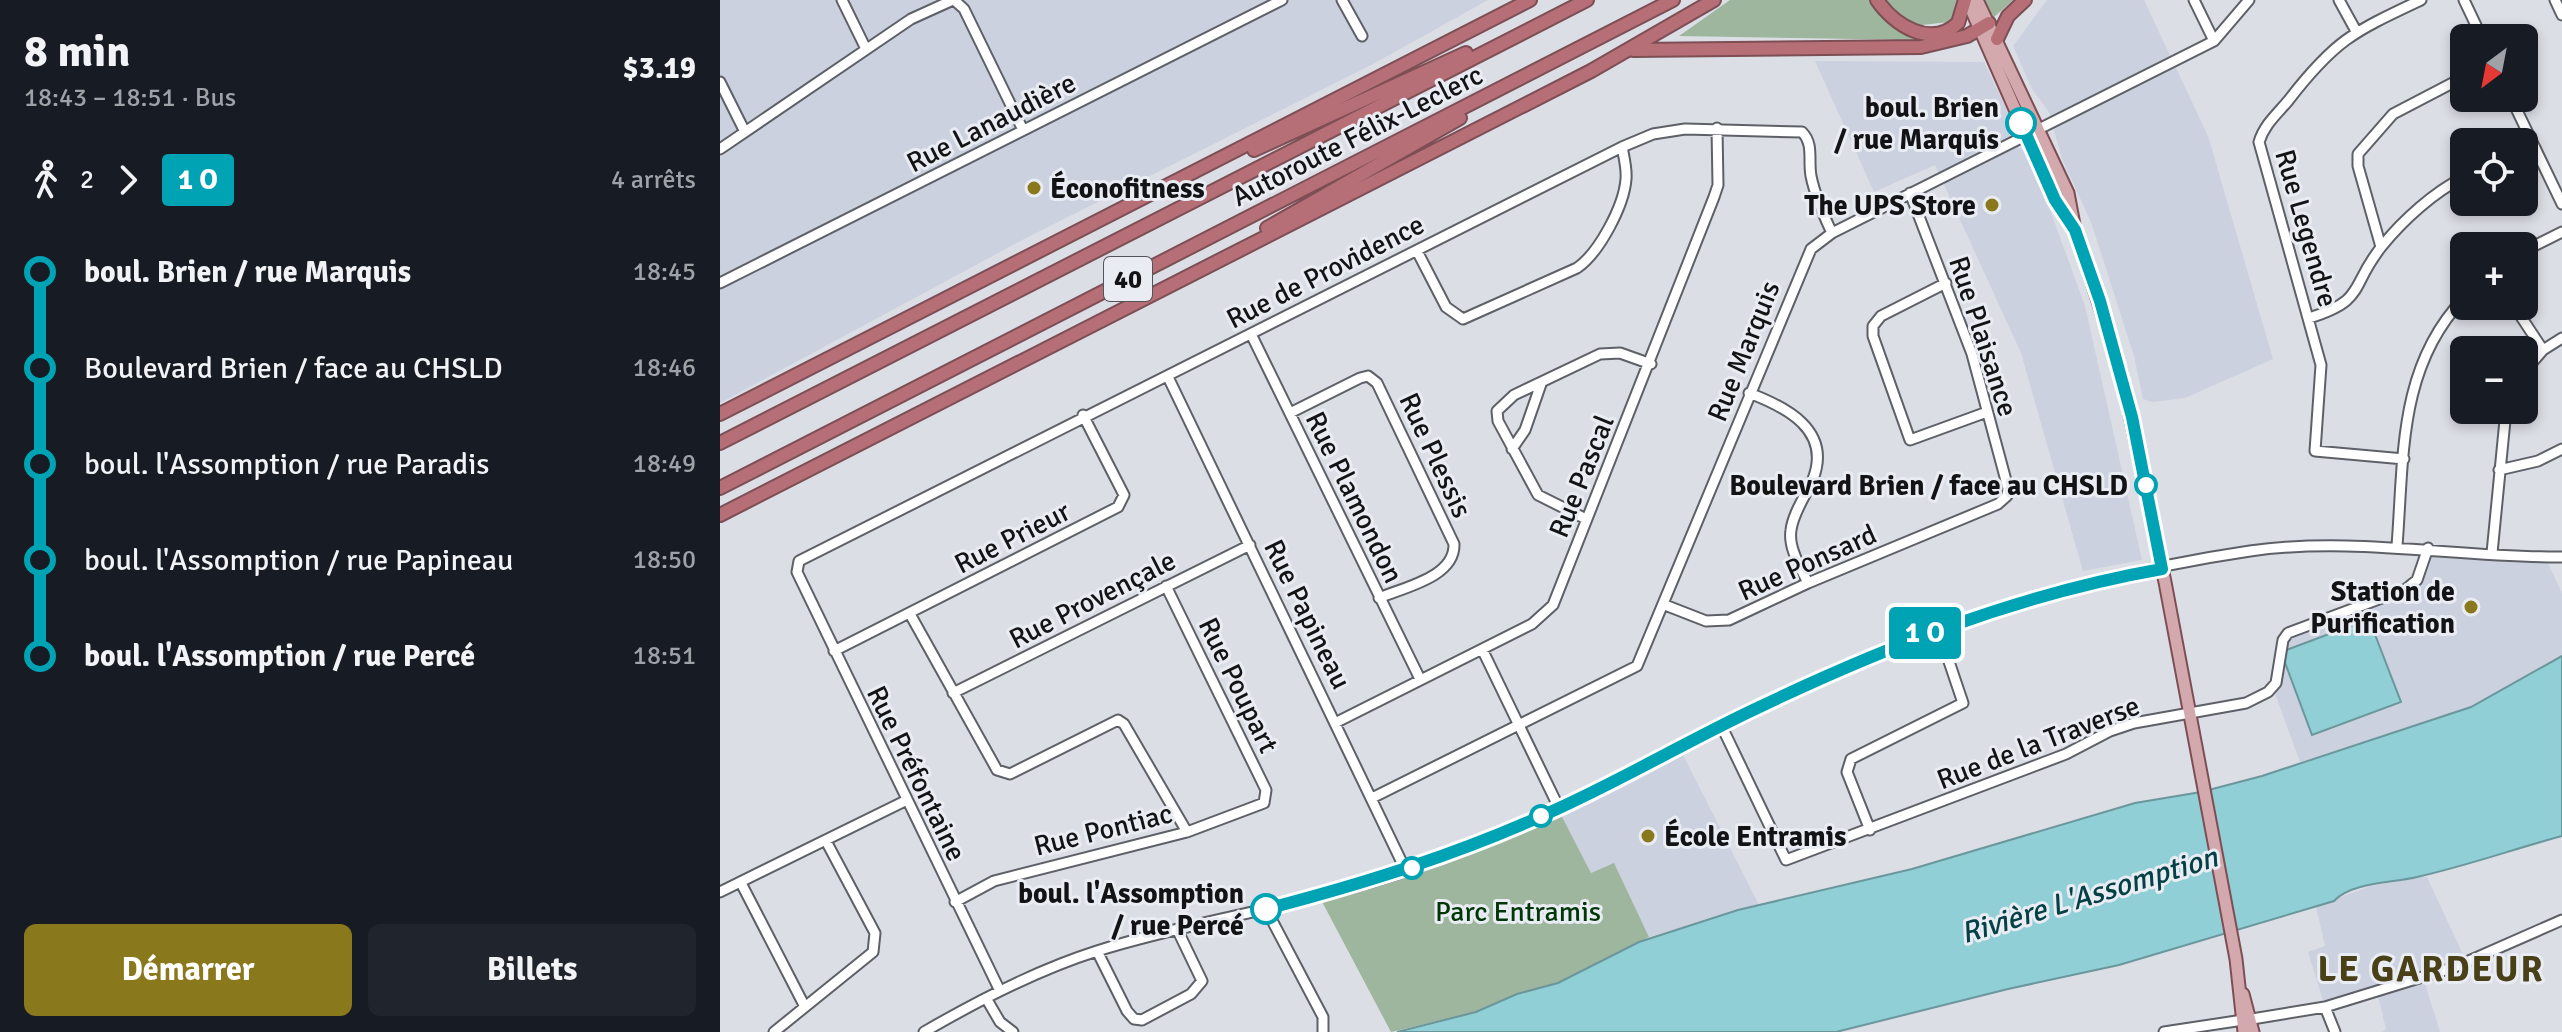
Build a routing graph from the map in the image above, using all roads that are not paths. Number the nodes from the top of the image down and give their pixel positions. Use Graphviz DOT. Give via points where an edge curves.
graph roads {
  1 [pos="842,0"];
  2 [pos="953,0"];
  3 [pos="1282,0"];
  4 [pos="1342,0"];
  5 [pos="1530,0"];
  6 [pos="1587,0"];
  7 [pos="1673,0"];
  8 [pos="1714,0"];
  9 [pos="1877,0"];
  10 [pos="1966,0"];
  11 [pos="1977,0"];
  12 [pos="2025,0"];
  13 [pos="2194,0"];
  14 [pos="2249,0"];
  15 [pos="2339,0"];
  16 [pos="2421,0"];
  17 [pos="2464,0"];
  18 [pos="2555,0"];
  19 [pos="2562,15"];
  20 [pos="2475,24"];
  21 [pos="1985,27"];
  22 [pos="2356,31"];
  23 [pos="1362,36"];
  24 [pos="1997,39"];
  25 [pos="2214,41"];
  26 [pos="866,49"];
  27 [pos="1630,50"];
  28 [pos="1537,70"];
  29 [pos="720,82"];
  30 [pos="2450,84"];
  31 [pos="1717,128"];
  32 [pos="2040,129"];
  33 [pos="1023,130"];
  34 [pos="745,132"];
  35 [pos="2027,135"];
  36 [pos="1622,147"];
  37 [pos="720,149"];
  38 [pos="2538,162"];
  39 [pos="1181,179"];
  40 [pos="2450,187"];
  41 [pos="1910,193"];
  42 [pos="2562,204"];
  43 [pos="2075,230"];
  44 [pos="2562,232"];
  45 [pos="1832,233"];
  46 [pos="2538,244"];
  47 [pos="2381,247"];
  48 [pos="1417,251"];
  49 [pos="720,283"];
  50 [pos="1946,283"];
  51 [pos="1172,285"];
  52 [pos="2450,315"];
  53 [pos="2309,318"];
  54 [pos="2523,320"];
  55 [pos="1251,334"];
  56 [pos="2562,338"];
  57 [pos="2543,350"];
  58 [pos="2538,356"];
  59 [pos="1651,364"];
  60 [pos="1168,377"];
  61 [pos="1541,384"];
  62 [pos="1749,393"];
  63 [pos="1987,412"];
  64 [pos="1290,413"];
  65 [pos="720,414"];
  66 [pos="1083,415"];
  67 [pos="2504,424"];
  68 [pos="720,443"];
  69 [pos="1512,449"];
  70 [pos="2562,449"];
  71 [pos="2404,459"];
  72 [pos="2499,470"];
  73 [pos="720,488"];
  74 [pos="2007,496"];
  75 [pos="741,506"];
  76 [pos="720,515"];
  77 [pos="1586,519"];
  78 [pos="720,522"];
  79 [pos="1250,545"];
  80 [pos="2397,546"];
  81 [pos="2428,548"];
  82 [pos="2492,553"];
  83 [pos="2562,557"];
  84 [pos="2162,569"];
  85 [pos="797,572"];
  86 [pos="1808,583"];
  87 [pos="1166,586"];
  88 [pos="1379,598"];
  89 [pos="1665,605"];
  90 [pos="910,614"];
  91 [pos="1938,629"];
  92 [pos="1482,649"];
  93 [pos="834,651"];
  94 [pos="1420,679"];
  95 [pos="953,693"];
  96 [pos="2189,713"];
  97 [pos="1335,723"];
  98 [pos="1518,726"];
  99 [pos="1722,727"];
  100 [pos="1372,798"];
  101 [pos="905,801"];
  102 [pos="1264,803"];
  103 [pos="1559,808"];
  104 [pos="1870,830"];
  105 [pos="1187,832"];
  106 [pos="826,841"];
  107 [pos="1406,871"];
  108 [pos="741,883"];
  109 [pos="720,892"];
  110 [pos="955,902"];
  111 [pos="1266,909"];
  112 [pos="2561,923"];
  113 [pos="1177,929"];
  114 [pos="1097,951"];
  115 [pos="1000,991"];
  116 [pos="986,998"];
  117 [pos="804,1005"];
  118 [pos="2325,1007"];
  119 [pos="2246,1024"];
  120 [pos="774,1032"];
  121 [pos="925,1032"];
  122 [pos="1013,1032"];
  123 [pos="1323,1032"];
  124 [pos="2164,1032"];
  125 [pos="2253,1032"];
  126 [pos="2335,1032"];
  1 -- 26 [label="street"];
  2 -- 26 [label="street" via="934,6"];
  2 -- 33 [label="street" via="964,9"];
  3 -- 33 [label="street, Rue Lanaudière"];
  4 -- 23 [label="street"];
  5 -- 39 [label="highway"];
  6 -- 39 [label="highway"];
  6 -- 68 [label="highway, Autoroute Félix-Leclerc / 40"];
  7 -- 28 [label="highway, Autoroute Félix-Leclerc / 40"];
  8 -- 27 [label="highway"];
  9 -- 10 [label="highway" via="1904,27 1936,34 1958,23"];
  10 -- 21 [label="main road"];
  11 -- 21 [label="main road"];
  12 -- 24 [label="highway" via="2008,16"];
  13 -- 25 [label="street"];
  14 -- 25 [label="street, Rue Marquis"];
  15 -- 22 [label="street"];
  16 -- 22 [label="street, Rue Legendre"];
  17 -- 20 [label="street"];
  18 -- 19 [label="street"];
  21 -- 24 [label="main road"];
  21 -- 27 [label="highway" via="1914,47"];
  21 -- 35 [label="main road"];
  22 -- 53 [label="street, Rue Legendre" via="2317,63 2259,142"];
  24 -- 32 [label="main road"];
  25 -- 32 [label="street, Rue Marquis"];
  26 -- 34 [label="street"];
  27 -- 51 [label="highway"];
  28 -- 51 [label="highway"];
  28 -- 73 [label="highway, Autoroute Félix-Leclerc / 40"];
  29 -- 34 [label="street"];
  30 -- 47 [label="street" via="2393,114 2358,154"];
  31 -- 36 [label="street, Rue de Providence" via="1653,134"];
  31 -- 45 [label="street, Rue de Providence" via="1802,132 1810,142 1811,173"];
  31 -- 59 [label="street, Rue Pascal" via="1718,185"];
  32 -- 35 [label="street, Rue Marquis"];
  32 -- 43 [label="main road" via="2068,193"];
  33 -- 49 [label="street, Rue Lanaudière"];
  34 -- 37 [label="street"];
  35 -- 41 [label="street, Rue Marquis"];
  35 -- 43 [label="main road" via="2055,200"];
  36 -- 48 [label="street, Rue de Providence"];
  36 -- 48 [label="street" via="1626,184 1603,240 1577,268 1463,319 1446,307"];
  38 -- 42 [label="street"];
  39 -- 65 [label="highway"];
  40 -- 47 [label="street"];
  41 -- 45 [label="street, Rue Marquis"];
  41 -- 50 [label="street, Rue Plaisance"];
  43 -- 84 [label="main road" via="2123,383"];
  44 -- 46 [label="street"];
  45 -- 62 [label="street, Rue Marquis" via="1803,261"];
  47 -- 53 [label="street" via="2349,302"];
  48 -- 55 [label="street, Rue de Providence"];
  50 -- 63 [label="street, Rue Plaisance"];
  50 -- 63 [label="street" via="1875,322 1872,330 1905,436 1910,440"];
  51 -- 75 [label="highway"];
  52 -- 71 [label="street" via="2417,371"];
  53 -- 71 [label="street, Rue Legendre" via="2321,365 2315,451"];
  54 -- 57 [label="street"];
  55 -- 60 [label="street, Rue de Providence"];
  55 -- 64 [label="street, Rue Plamondon"];
  56 -- 57 [label="street"];
  57 -- 58 [label="street"];
  59 -- 61 [label="street" via="1610,351"];
  59 -- 77 [label="street, Rue Pascal"];
  60 -- 66 [label="street, Rue de Providence"];
  60 -- 79 [label="street, Rue Papineau"];
  61 -- 69 [label="street" via="1525,430"];
  61 -- 69 [label="street" via="1514,395 1497,411"];
  62 -- 86 [label="street" via="1797,415 1817,452 1815,475 1791,529"];
  62 -- 89 [label="street, Rue Marquis"];
  63 -- 74 [label="street, Rue Plaisance"];
  64 -- 88 [label="street, Rue Plamondon"];
  64 -- 88 [label="street, Rue Plessis" via="1360,378 1368,376 1377,383 1454,544 1454,555 1444,569"];
  66 -- 85 [label="street, Rue de Providence" via="799,561"];
  66 -- 90 [label="street, Rue Prieur" via="1124,495 1121,504"];
  67 -- 72 [label="street"];
  69 -- 77 [label="street" via="1538,495"];
  70 -- 72 [label="street"];
  71 -- 80 [label="street"];
  72 -- 82 [label="street"];
  74 -- 86 [label="street, Rue Ponsard"];
  75 -- 76 [label="highway"];
  75 -- 78 [label="highway"];
  77 -- 92 [label="street, Rue Pascal" via="1547,613"];
  79 -- 87 [label="street, Rue Provençale"];
  79 -- 97 [label="street, Rue Papineau"];
  80 -- 81 [label="street"];
  80 -- 84 [label="street" via="2281,547"];
  81 -- 82 [label="street"];
  81 -- 96 [label="street, Rue de la Traverse" via="2417,580 2406,589 2288,633 2276,683 2268,692 2246,703"];
  82 -- 83 [label="street"];
  84 -- 91 [label="street" via="2079,587"];
  84 -- 96 [label="main road"];
  85 -- 93 [label="street, Rue Préfontaine"];
  86 -- 89 [label="street, Rue Ponsard" via="1729,620 1706,621"];
  87 -- 95 [label="street, Rue Provençale"];
  87 -- 102 [label="street, Rue Poupart" via="1266,790"];
  88 -- 94 [label="street, Rue Plamondon"];
  89 -- 98 [label="street, Rue Marquis" via="1637,666"];
  90 -- 93 [label="street, Rue Prieur"];
  90 -- 95 [label="street"];
  91 -- 99 [label="street"];
  91 -- 104 [label="street" via="1963,703 1851,759 1847,772"];
  92 -- 94 [label="street, Rue Pascal"];
  92 -- 98 [label="street"];
  93 -- 101 [label="street, Rue Préfontaine"];
  94 -- 97 [label="street, Rue Pascal"];
  95 -- 105 [label="street" via="991,762 1004,774 1114,721 1124,724"];
  96 -- 104 [label="street, Rue de la Traverse" via="2110,731 2066,754"];
  96 -- 119 [label="main road"];
  97 -- 100 [label="street, Rue Papineau"];
  98 -- 100 [label="street, Rue Marquis"];
  98 -- 103 [label="street"];
  99 -- 103 [label="street"];
  99 -- 104 [label="street, Rue de la Traverse" via="1786,860"];
  100 -- 107 [label="street, Rue Papineau"];
  101 -- 106 [label="street"];
  101 -- 110 [label="street, Rue Préfontaine"];
  102 -- 105 [label="street, Rue Pontiac"];
  103 -- 107 [label="street"];
  105 -- 110 [label="street, Rue Pontiac" via="1016,874"];
  106 -- 108 [label="street"];
  106 -- 117 [label="street" via="876,940 869,958"];
  107 -- 111 [label="street"];
  108 -- 109 [label="street"];
  108 -- 117 [label="street"];
  110 -- 115 [label="street, Rue Préfontaine"];
  111 -- 113 [label="street"];
  111 -- 123 [label="street" via="1323,1017"];
  112 -- 118 [label="street" via="2455,967"];
  113 -- 114 [label="street"];
  113 -- 114 [label="street" via="1199,971 1200,985 1142,1020 1127,1011"];
  114 -- 115 [label="street"];
  115 -- 116 [label="street"];
  116 -- 121 [label="street"];
  116 -- 122 [label="street"];
  117 -- 120 [label="street"];
  118 -- 119 [label="street"];
  118 -- 126 [label="street"];
  119 -- 124 [label="street"];
  119 -- 125 [label="main road"];
}
